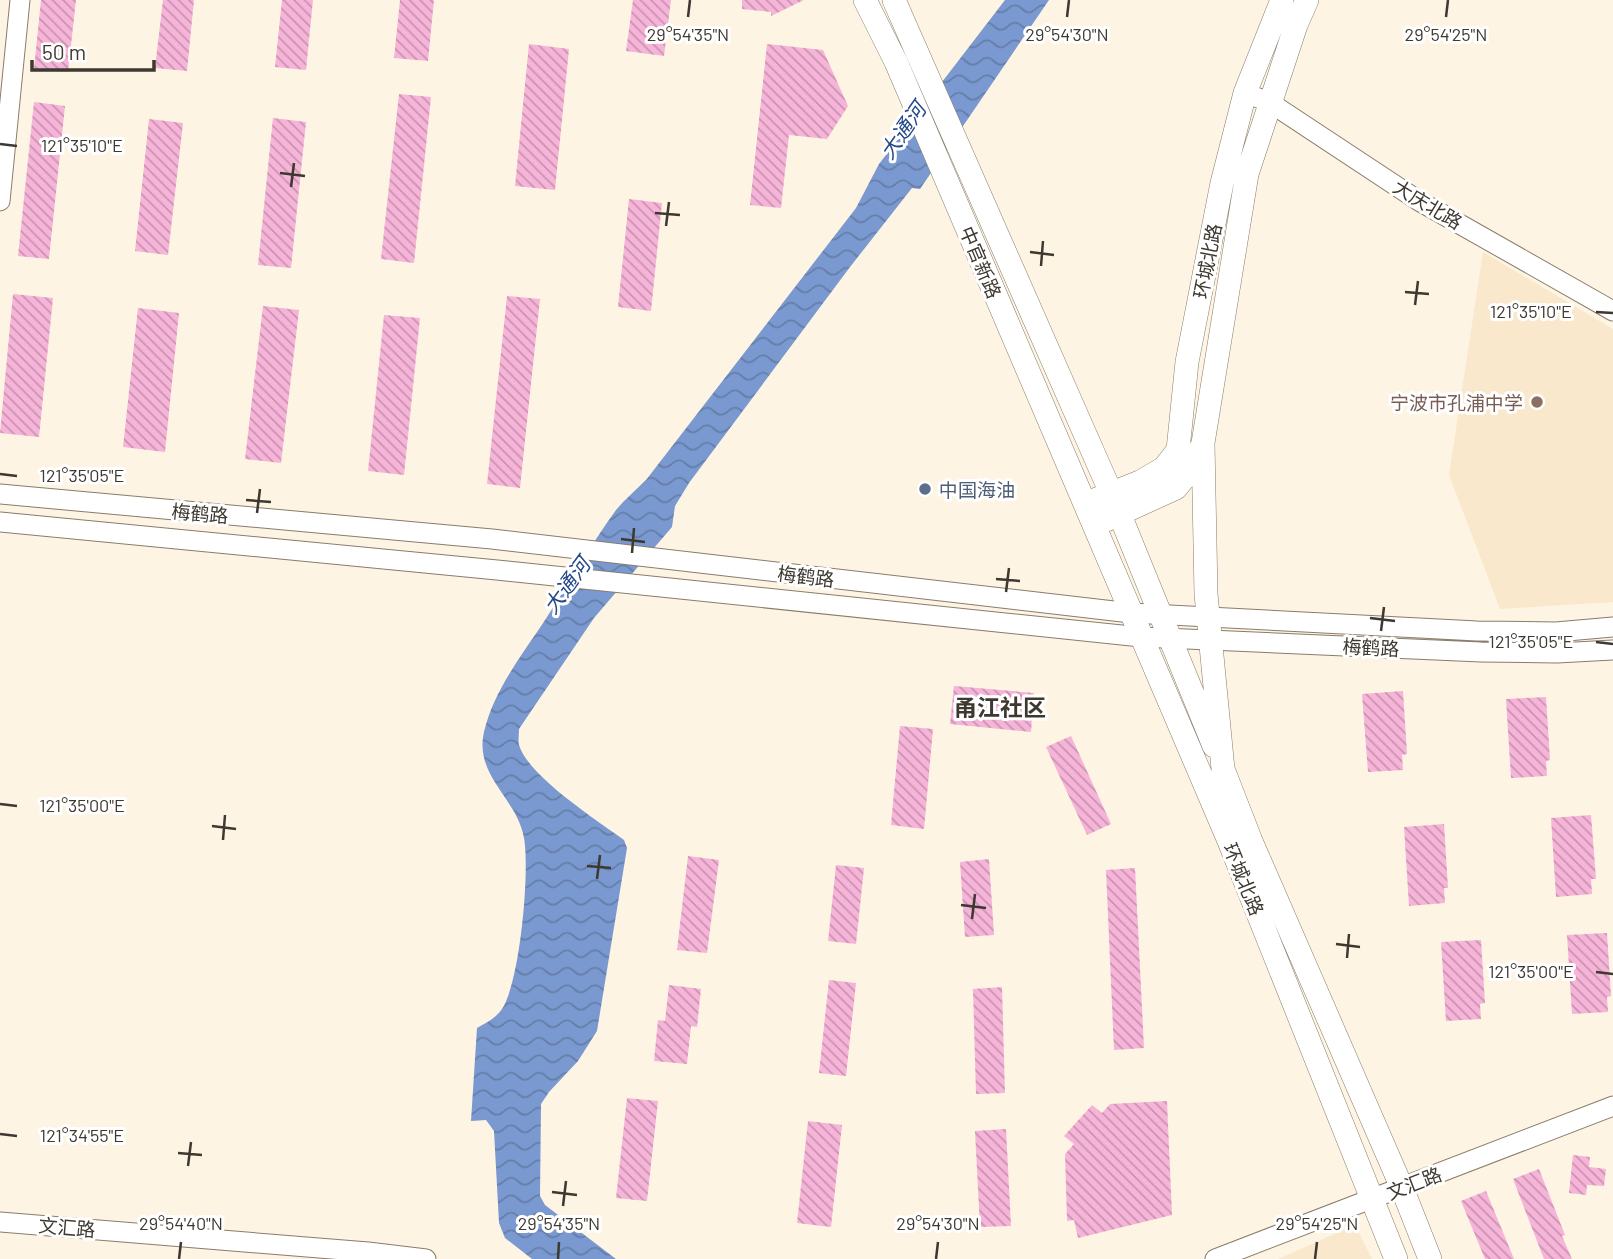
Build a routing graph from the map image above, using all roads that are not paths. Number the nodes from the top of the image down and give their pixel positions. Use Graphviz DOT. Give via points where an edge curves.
graph roads {
  1 [pos="20,0"];
  2 [pos="865,0"];
  3 [pos="894,0"];
  4 [pos="1282,0"];
  5 [pos="1307,0"];
  6 [pos="1245,93"];
  7 [pos="1269,103"];
  8 [pos="0,201"];
  9 [pos="1613,311"];
  10 [pos="1203,443"];
  11 [pos="0,494"];
  12 [pos="1115,504"];
  13 [pos="1090,515"];
  14 [pos="0,522"];
  15 [pos="1131,613"];
  16 [pos="1160,615"];
  17 [pos="1613,627"];
  18 [pos="1210,628"];
  19 [pos="1142,637"];
  20 [pos="1169,638"];
  21 [pos="1613,650"];
  22 [pos="1223,769"];
  23 [pos="1613,1106"];
  24 [pos="1402,1188"];
  25 [pos="1372,1199"];
  26 [pos="0,1222"];
  27 [pos="426,1259"];
  28 [pos="1215,1259"];
  29 [pos="1396,1259"];
  30 [pos="1430,1259"];
  1 -- 8 [label="street"];
  2 -- 13 [label="main road, 中官新路"];
  3 -- 12 [label="main road, 中官新路"];
  4 -- 6 [label="main road, 环城北路"];
  5 -- 7 [label="main road, 环城北路"];
  6 -- 7 [label="street, 大庆北路"];
  6 -- 12 [label="main road, 环城北路" via="1222,183 1187,362 1178,450 1164,468"];
  7 -- 9 [label="street, 大庆北路" via="1419,201"];
  7 -- 10 [label="main road, 环城北路" via="1247,174"];
  10 -- 12 [label="main road, 环城北路" via="1176,488"];
  10 -- 18 [label="main road, 环城北路"];
  11 -- 15 [label="street, 梅鹤路" via="570,548"];
  12 -- 13 [label="main road, 环城北路"];
  12 -- 16 [label="main road, 环城北路"];
  13 -- 15 [label="main road, 环城北路"];
  14 -- 19 [label="street, 梅鹤路"];
  15 -- 16 [label="street, 梅鹤路"];
  15 -- 19 [label="main road, 环城北路"];
  16 -- 18 [label="street, 梅鹤路"];
  16 -- 20 [label="main road, 环城北路"];
  17 -- 18 [label="street, 梅鹤路" via="1556,632"];
  18 -- 20 [label="street, 梅鹤路"];
  18 -- 21 [label="street, 梅鹤路" via="1481,652"];
  18 -- 22 [label="main road, 环城北路"];
  19 -- 20 [label="street, 梅鹤路"];
  19 -- 25 [label="main road, 环城北路"];
  20 -- 22 [label="main road, 环城北路"];
  22 -- 24 [label="main road, 环城北路"];
  23 -- 24 [label="street, 文汇路"];
  24 -- 25 [label="street, 文汇路"];
  24 -- 30 [label="main road, 环城北路"];
  25 -- 28 [label="street, 文汇路"];
  25 -- 29 [label="main road, 环城北路"];
  26 -- 27 [label="street, 文汇路"];
}
